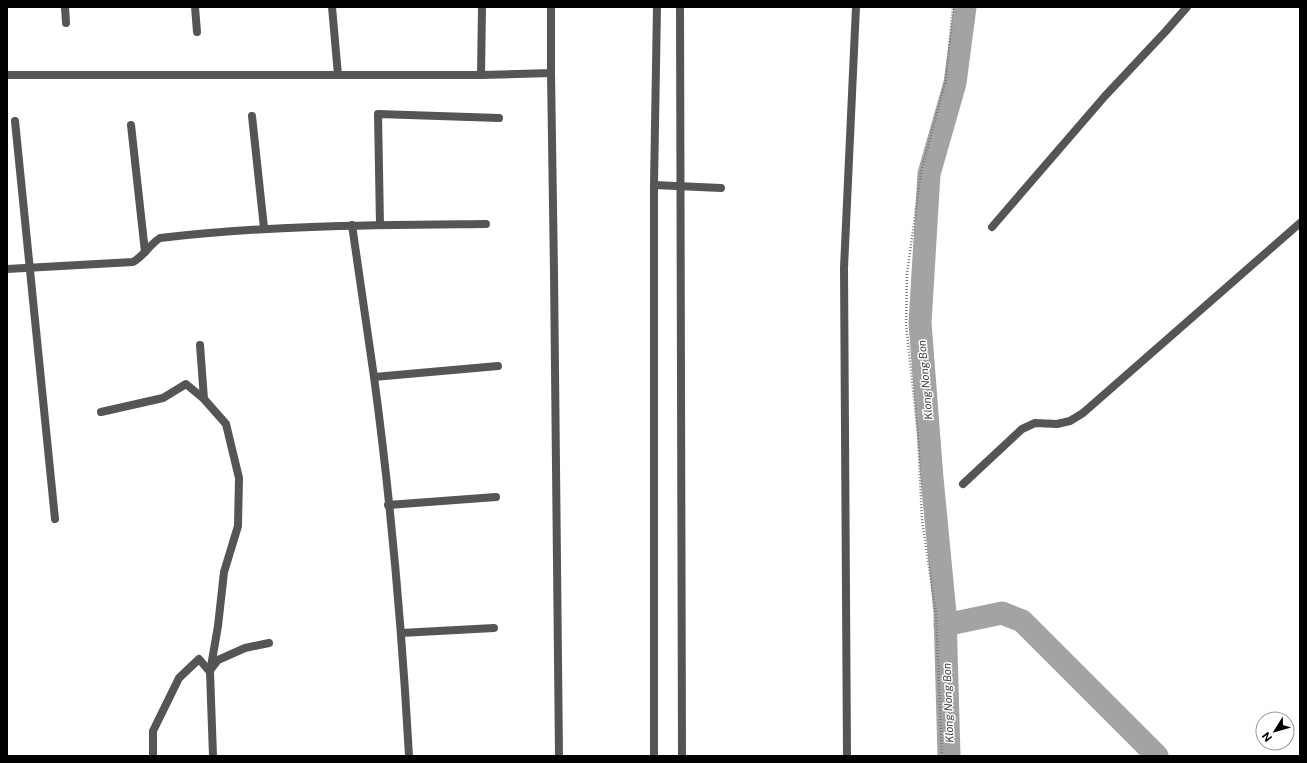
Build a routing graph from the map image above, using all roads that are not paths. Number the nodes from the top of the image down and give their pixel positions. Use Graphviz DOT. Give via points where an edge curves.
graph roads {
  1 [pos="65,7"];
  2 [pos="195,7"];
  3 [pos="332,7"];
  4 [pos="482,7"];
  5 [pos="552,7"];
  6 [pos="657,7"];
  7 [pos="680,7"];
  8 [pos="856,7"];
  9 [pos="1186,7"];
  10 [pos="66,23"];
  11 [pos="197,32"];
  12 [pos="551,73"];
  13 [pos="7,75"];
  14 [pos="338,75"];
  15 [pos="481,75"];
  16 [pos="252,116"];
  17 [pos="499,118"];
  18 [pos="15,121"];
  19 [pos="131,124"];
  20 [pos="654,185"];
  21 [pos="680,186"];
  22 [pos="721,188"];
  23 [pos="1300,223"];
  24 [pos="486,224"];
  25 [pos="352,225"];
  26 [pos="380,225"];
  27 [pos="992,227"];
  28 [pos="264,228"];
  29 [pos="146,252"];
  30 [pos="30,267"];
  31 [pos="7,269"];
  32 [pos="200,345"];
  33 [pos="498,366"];
  34 [pos="374,377"];
  35 [pos="204,399"];
  36 [pos="101,412"];
  37 [pos="963,484"];
  38 [pos="496,497"];
  39 [pos="388,505"];
  40 [pos="55,519"];
  41 [pos="494,628"];
  42 [pos="401,633"];
  43 [pos="269,644"];
  44 [pos="210,672"];
  45 [pos="153,756"];
  46 [pos="213,756"];
  47 [pos="409,756"];
  48 [pos="560,756"];
  49 [pos="654,756"];
  50 [pos="682,756"];
  51 [pos="847,756"];
  1 -- 10 [label="street"];
  2 -- 11 [label="street"];
  3 -- 14 [label="street"];
  4 -- 15 [label="street"];
  5 -- 12 [label="street"];
  6 -- 20 [label="street"];
  7 -- 21 [label="street"];
  8 -- 51 [label="street" via="844,268"];
  9 -- 27 [label="street"];
  12 -- 15 [label="street"];
  12 -- 48 [label="street"];
  13 -- 14 [label="street"];
  14 -- 15 [label="street"];
  16 -- 28 [label="street"];
  17 -- 26 [label="street" via="378,114"];
  18 -- 30 [label="street"];
  19 -- 29 [label="street"];
  20 -- 21 [label="street"];
  20 -- 49 [label="street"];
  21 -- 22 [label="street"];
  21 -- 50 [label="street"];
  23 -- 37 [label="street" via="1083,413 1070,421 1057,424 1035,423 1022,429"];
  24 -- 26 [label="street"];
  25 -- 26 [label="street"];
  25 -- 28 [label="street"];
  25 -- 34 [label="street"];
  28 -- 29 [label="street" via="160,238"];
  29 -- 30 [label="street" via="133,262"];
  30 -- 31 [label="street"];
  30 -- 40 [label="street"];
  32 -- 35 [label="street"];
  33 -- 34 [label="street"];
  34 -- 39 [label="street"];
  35 -- 36 [label="street" via="186,384 163,398"];
  35 -- 44 [label="street" via="226,424 239,478 238,526 224,572"];
  38 -- 39 [label="street"];
  39 -- 42 [label="street"];
  41 -- 42 [label="street"];
  42 -- 47 [label="street"];
  43 -- 44 [label="street" via="245,648 218,660"];
  44 -- 45 [label="street" via="199,659 179,678 153,731"];
  44 -- 46 [label="street"];
}
